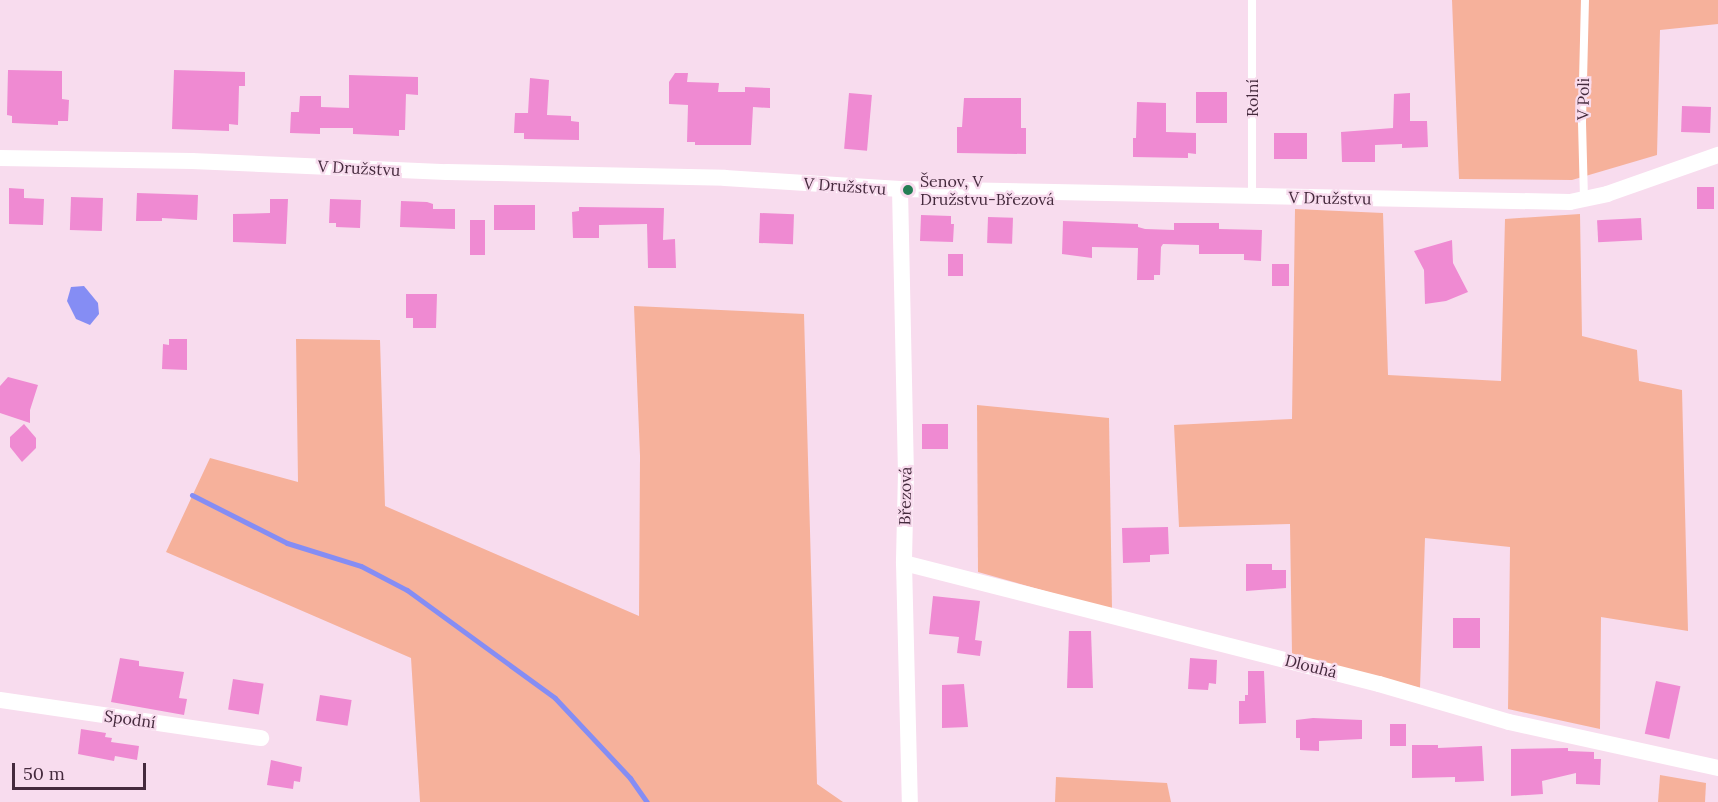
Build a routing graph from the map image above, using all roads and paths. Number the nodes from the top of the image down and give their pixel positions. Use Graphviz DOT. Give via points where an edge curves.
graph roads {
  1 [pos="1252,0"];
  2 [pos="1586,0"];
  3 [pos="1718,155"];
  4 [pos="0,158"];
  5 [pos="900,189"];
  6 [pos="1252,197"];
  7 [pos="1584,199"];
  8 [pos="904,563"];
  9 [pos="0,700"];
  10 [pos="261,738"];
  11 [pos="1718,768"];
  12 [pos="910,802"];
  1 -- 6 [label="lane, Rolní"];
  2 -- 7 [label="lane, V Poli"];
  3 -- 7 [label="street, V Družstvu"];
  4 -- 5 [label="street, V Družstvu" via="725,178"];
  5 -- 6 [label="street, V Družstvu"];
  5 -- 8 [label="street, Březová"];
  6 -- 7 [label="street, V Družstvu" via="1570,202"];
  8 -- 11 [label="street, Dlouhá" via="1379,684 1509,722"];
  8 -- 12 [label="street, Březová"];
  9 -- 10 [label="street, Spodní"];
}
